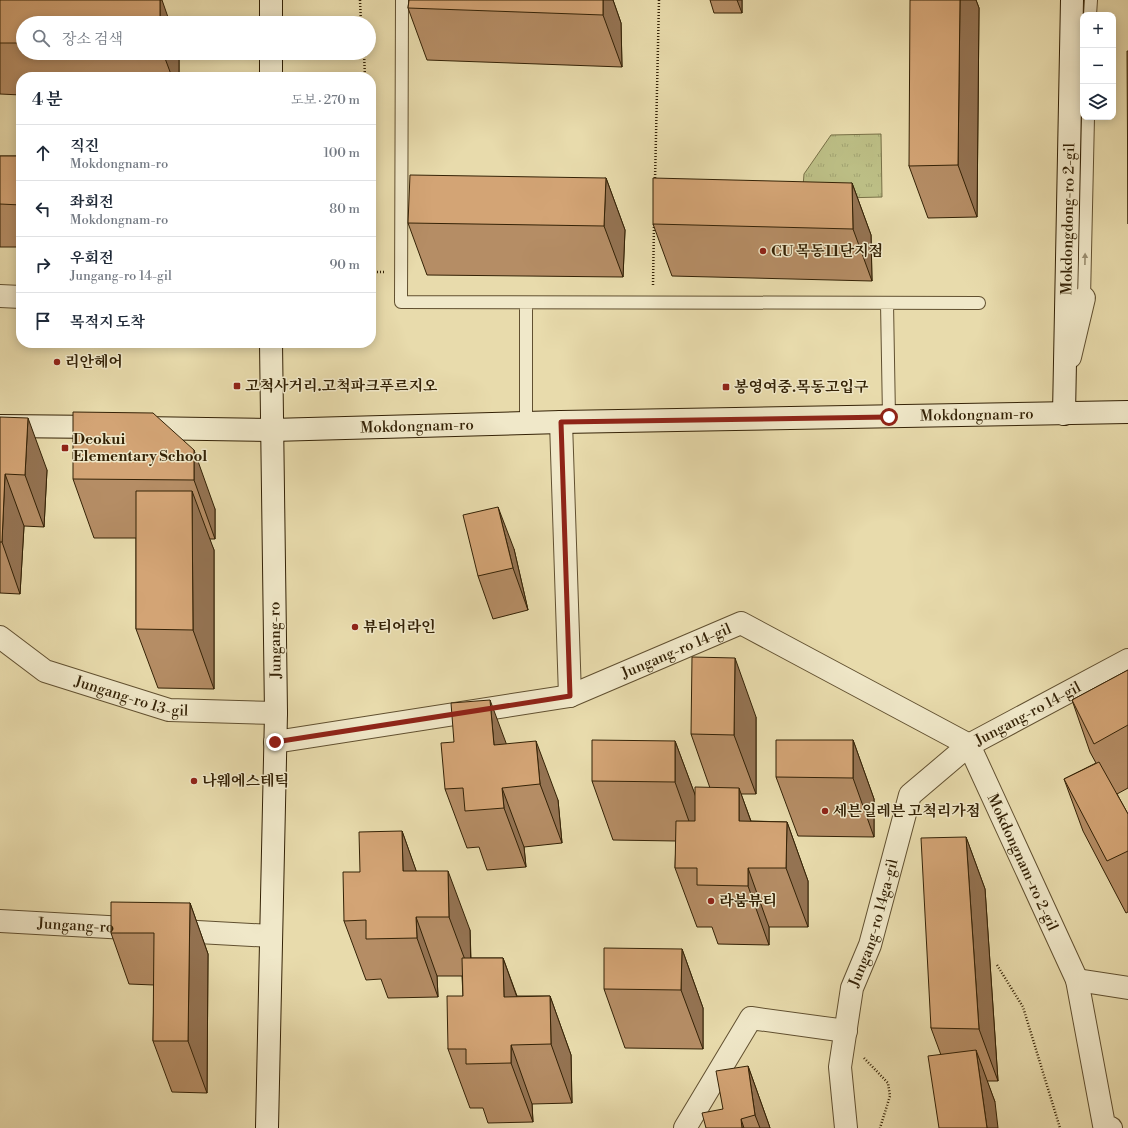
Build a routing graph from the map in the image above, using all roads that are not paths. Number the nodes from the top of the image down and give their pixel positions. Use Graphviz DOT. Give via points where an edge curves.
graph roads {
  1 [pos="271,0"];
  2 [pos="402,0"];
  3 [pos="1072,0"];
  4 [pos="1091,0"];
  5 [pos="1090,12"];
  6 [pos="271,16"];
  7 [pos="271,60"];
  8 [pos="271,72"];
  9 [pos="1088,120"];
  10 [pos="0,296"];
  11 [pos="16,297"];
  12 [pos="1084,298"];
  13 [pos="526,303"];
  14 [pos="887,303"];
  15 [pos="979,303"];
  16 [pos="271,348"];
  17 [pos="1065,374"];
  18 [pos="1128,412"];
  19 [pos="1064,414"];
  20 [pos="889,417"];
  21 [pos="526,422"];
  22 [pos="561,422"];
  23 [pos="0,426"];
  24 [pos="272,430"];
  25 [pos="0,637"];
  26 [pos="1128,660"];
  27 [pos="570,696"];
  28 [pos="276,713"];
  29 [pos="275,742"];
  30 [pos="969,745"];
  31 [pos="0,921"];
  32 [pos="271,936"];
  33 [pos="1077,980"];
  34 [pos="1128,988"];
  35 [pos="846,1031"];
  36 [pos="267,1128"];
  37 [pos="685,1128"];
  38 [pos="846,1128"];
  39 [pos="1111,1128"];
  1 -- 6 [label="street"];
  2 -- 13 [label="lane" via="401,302"];
  3 -- 17 [label="street, Mokdongdong-ro 2-gil"];
  4 -- 5 [label="lane"];
  7 -- 8 [label="street"];
  12 -- 9 [label="lane, one-way"];
  10 -- 11 [label="street"];
  12 -- 17 [label="street"];
  13 -- 14 [label="lane"];
  13 -- 21 [label="lane"];
  14 -- 15 [label="lane"];
  14 -- 20 [label="lane"];
  16 -- 24 [label="street, Jungang-ro"];
  17 -- 19 [label="street, Mokdongdong-ro 2-gil"];
  18 -- 19 [label="street, Mokdongnam-ro"];
  19 -- 20 [label="street, Mokdongnam-ro"];
  20 -- 22 [label="street, Mokdongnam-ro"];
  21 -- 22 [label="street, Mokdongnam-ro"];
  21 -- 24 [label="street, Mokdongnam-ro"];
  22 -- 27 [label="street"];
  23 -- 24 [label="street, Mokdongnam-ro"];
  24 -- 28 [label="street, Jungang-ro"];
  25 -- 28 [label="street, Jungang-ro 13-gil" via="45,671 168,710"];
  26 -- 30 [label="street, Jungang-ro 14-gil"];
  27 -- 29 [label="street, Jungang-ro 14-gil"];
  27 -- 30 [label="street, Jungang-ro 14-gil" via="741,623"];
  28 -- 29 [label="street, Jungang-ro"];
  29 -- 32 [label="street, Jungang-ro"];
  30 -- 33 [label="street, Mokdongnam-ro 2-gil"];
  30 -- 35 [label="street, Jungang-ro 14ga-gil" via="910,795 870,945 852,988"];
  31 -- 32 [label="street, Jungang-ro"];
  32 -- 36 [label="street, Jungang-ro"];
  33 -- 34 [label="street"];
  33 -- 39 [label="street, Mokdongnam-ro 2-gil" via="1104,1125"];
  35 -- 37 [label="street" via="751,1018"];
  35 -- 38 [label="street, Jungang-ro 14ga-gil" via="840,1067"];
}
